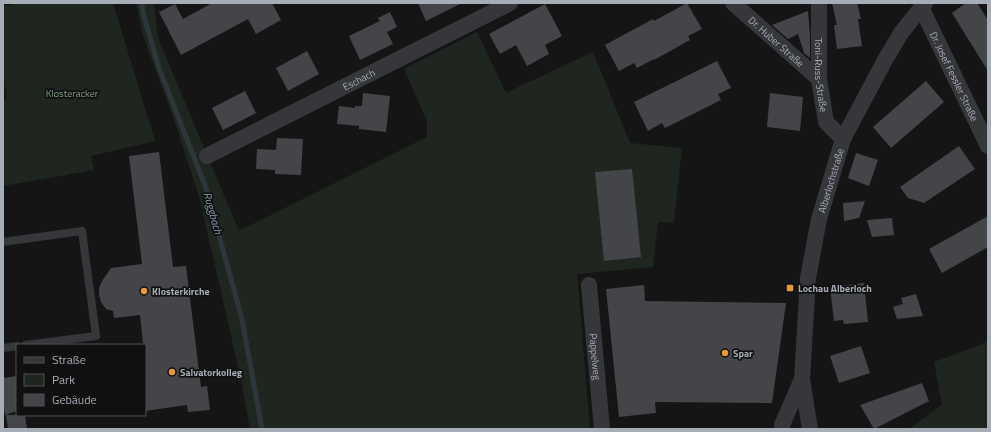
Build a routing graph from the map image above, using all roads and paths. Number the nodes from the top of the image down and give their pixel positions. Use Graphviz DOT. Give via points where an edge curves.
graph roads {
  1 [pos="510,3"];
  2 [pos="733,3"];
  3 [pos="819,3"];
  4 [pos="923,5"];
  5 [pos="819,79"];
  6 [pos="843,139"];
  7 [pos="988,146"];
  8 [pos="207,156"];
  9 [pos="3,242"];
  10 [pos="589,285"];
  11 [pos="33,344"];
  12 [pos="16,346"];
  13 [pos="3,348"];
  14 [pos="802,379"];
  15 [pos="602,429"];
  16 [pos="782,429"];
  17 [pos="810,429"];
  1 -- 8 [label="street, Eschach"];
  2 -- 5 [label="street, Dr. Huber Straße"];
  3 -- 5 [label="street, Toni-Russ-Straße"];
  4 -- 6 [label="street, Alberlochstraße" via="901,33"];
  4 -- 7 [label="street, Dr. Josef Fessler Straße"];
  5 -- 6 [label="street, Toni-Russ-Straße" via="826,122"];
  6 -- 14 [label="street, Alberlochstraße" via="819,219 810,271"];
  9 -- 11 [label="lane" via="82,231 96,336"];
  10 -- 15 [label="street, Pappelweg"];
  12 -- 13 [label="lane"];
  14 -- 16 [label="street, Alberlochstraße"];
  14 -- 17 [label="street, Alberlochstraße"];
}
